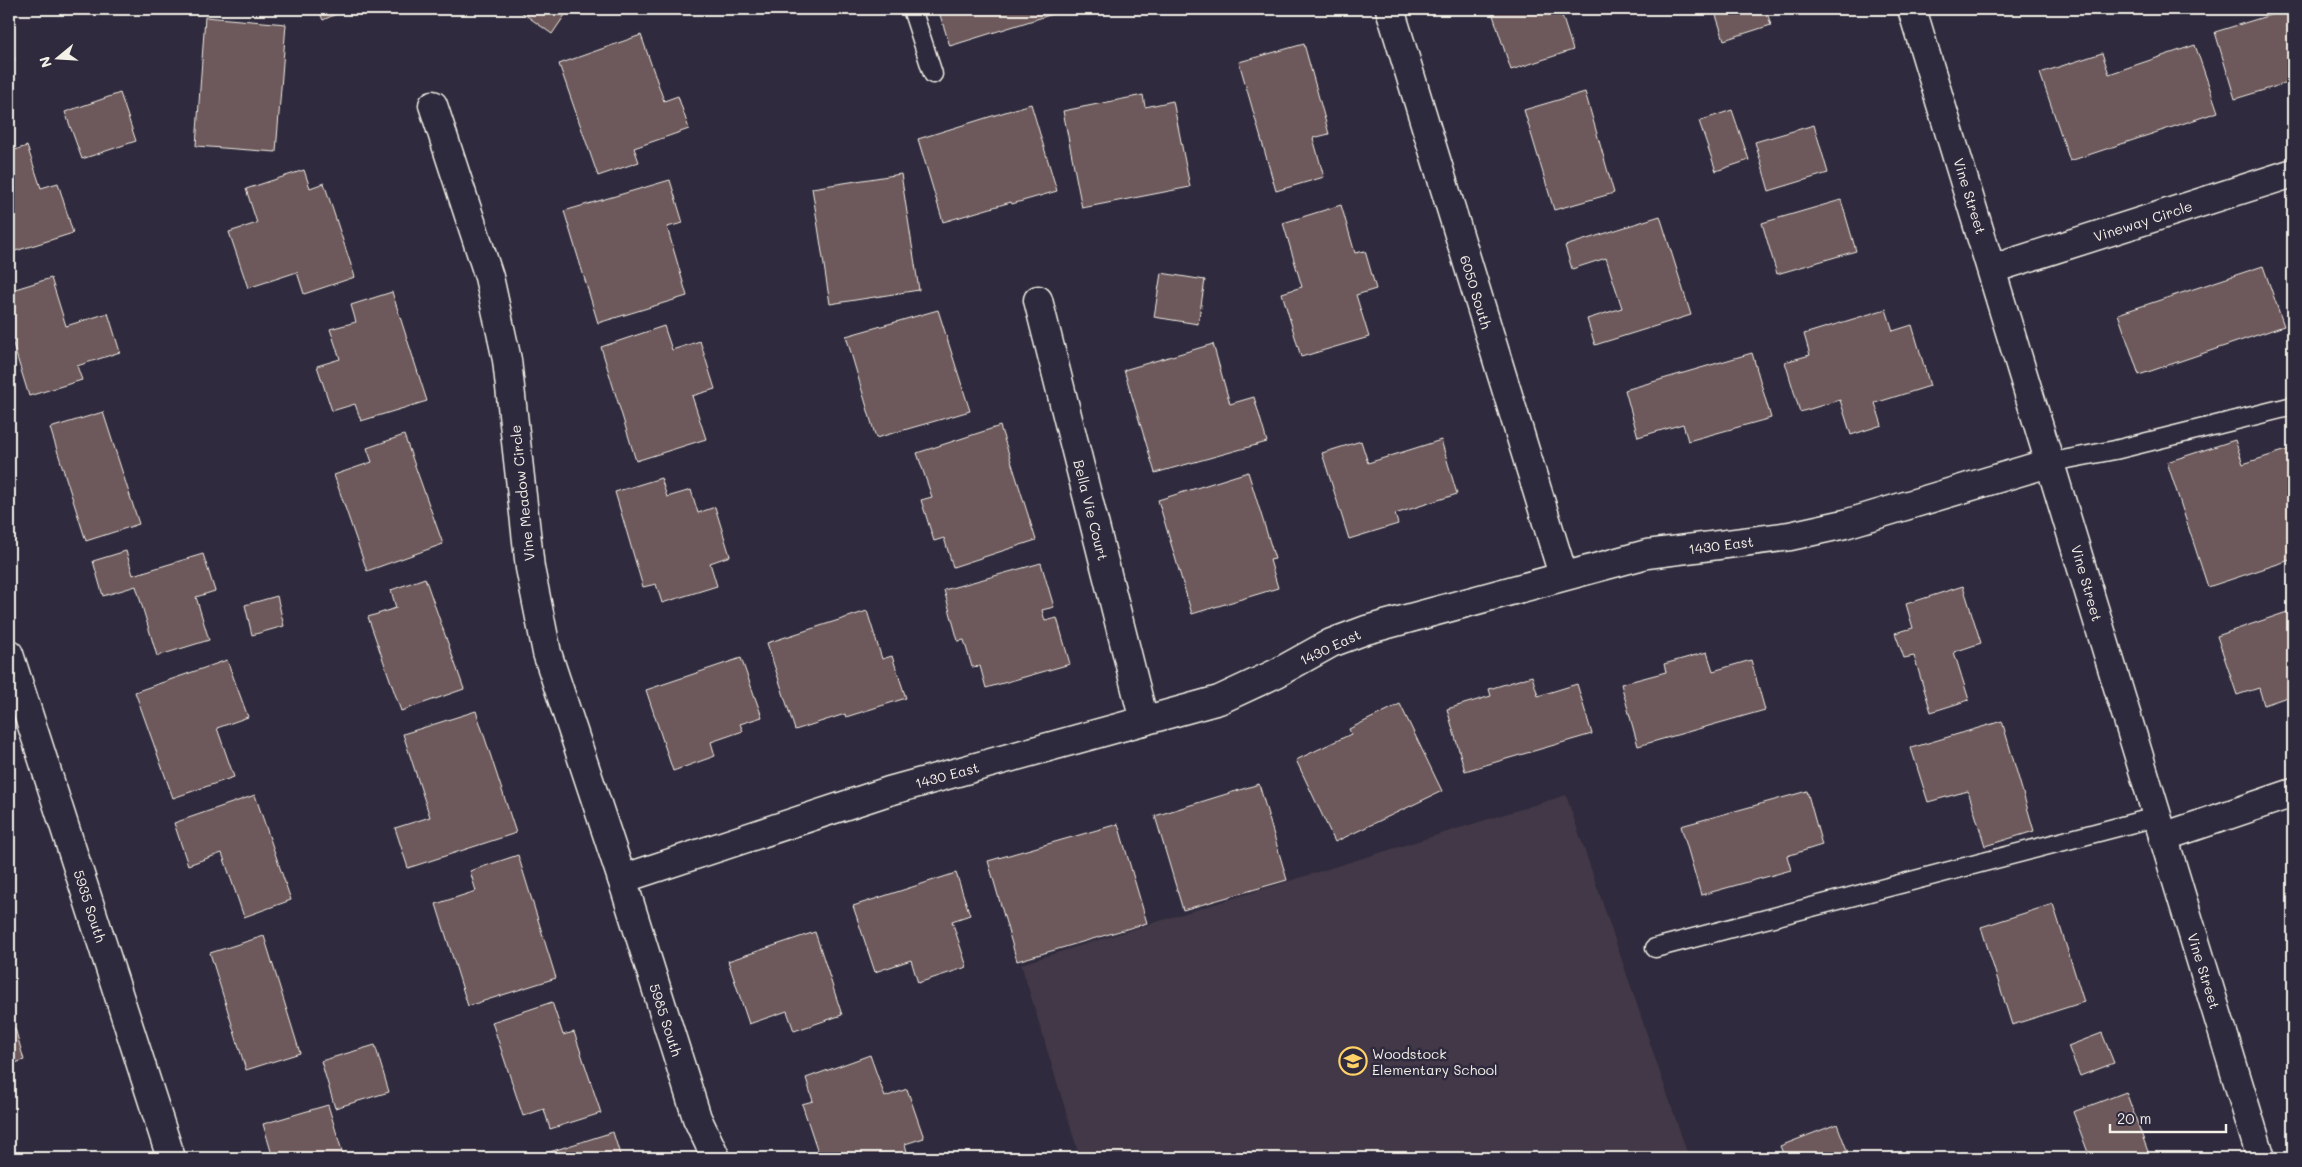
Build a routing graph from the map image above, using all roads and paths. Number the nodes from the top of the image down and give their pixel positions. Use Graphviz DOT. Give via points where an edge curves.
graph roads {
  1 [pos="912,9"];
  2 [pos="1390,9"];
  3 [pos="1912,9"];
  4 [pos="933,74"];
  5 [pos="433,105"];
  6 [pos="2293,173"];
  7 [pos="1992,269"];
  8 [pos="1038,300"];
  9 [pos="2293,406"];
  10 [pos="2052,462"];
  11 [pos="1563,575"];
  12 [pos="9,654"];
  13 [pos="1144,721"];
  14 [pos="2293,793"];
  15 [pos="2159,827"];
  16 [pos="622,879"];
  17 [pos="1655,948"];
  18 [pos="171,1158"];
  19 [pos="716,1158"];
  20 [pos="2261,1158"];
  1 -- 4 [label="lane"];
  2 -- 11 [label="street, 6050 South"];
  3 -- 7 [label="street, Vine Street"];
  5 -- 16 [label="street, Vine Meadow Circle" via="489,277 507,360 530,568 547,652"];
  6 -- 7 [label="street, Vineway Circle"];
  7 -- 10 [label="street, Vine Street"];
  8 -- 13 [label="street, Bella Vie Court"];
  9 -- 10 [label="lane" via="2115,450"];
  10 -- 11 [label="street, 1430 East" via="1845,524 1790,536 1647,554"];
  10 -- 15 [label="street, Vine Street"];
  11 -- 13 [label="street, 1430 East" via="1366,630 1219,700"];
  12 -- 18 [label="street, 5935 South"];
  13 -- 16 [label="street, 1430 East" via="889,791"];
  14 -- 15 [label="street"];
  15 -- 17 [label="lane"];
  15 -- 20 [label="street, Vine Street"];
  16 -- 19 [label="street, 5985 South" via="697,1118"];
}
